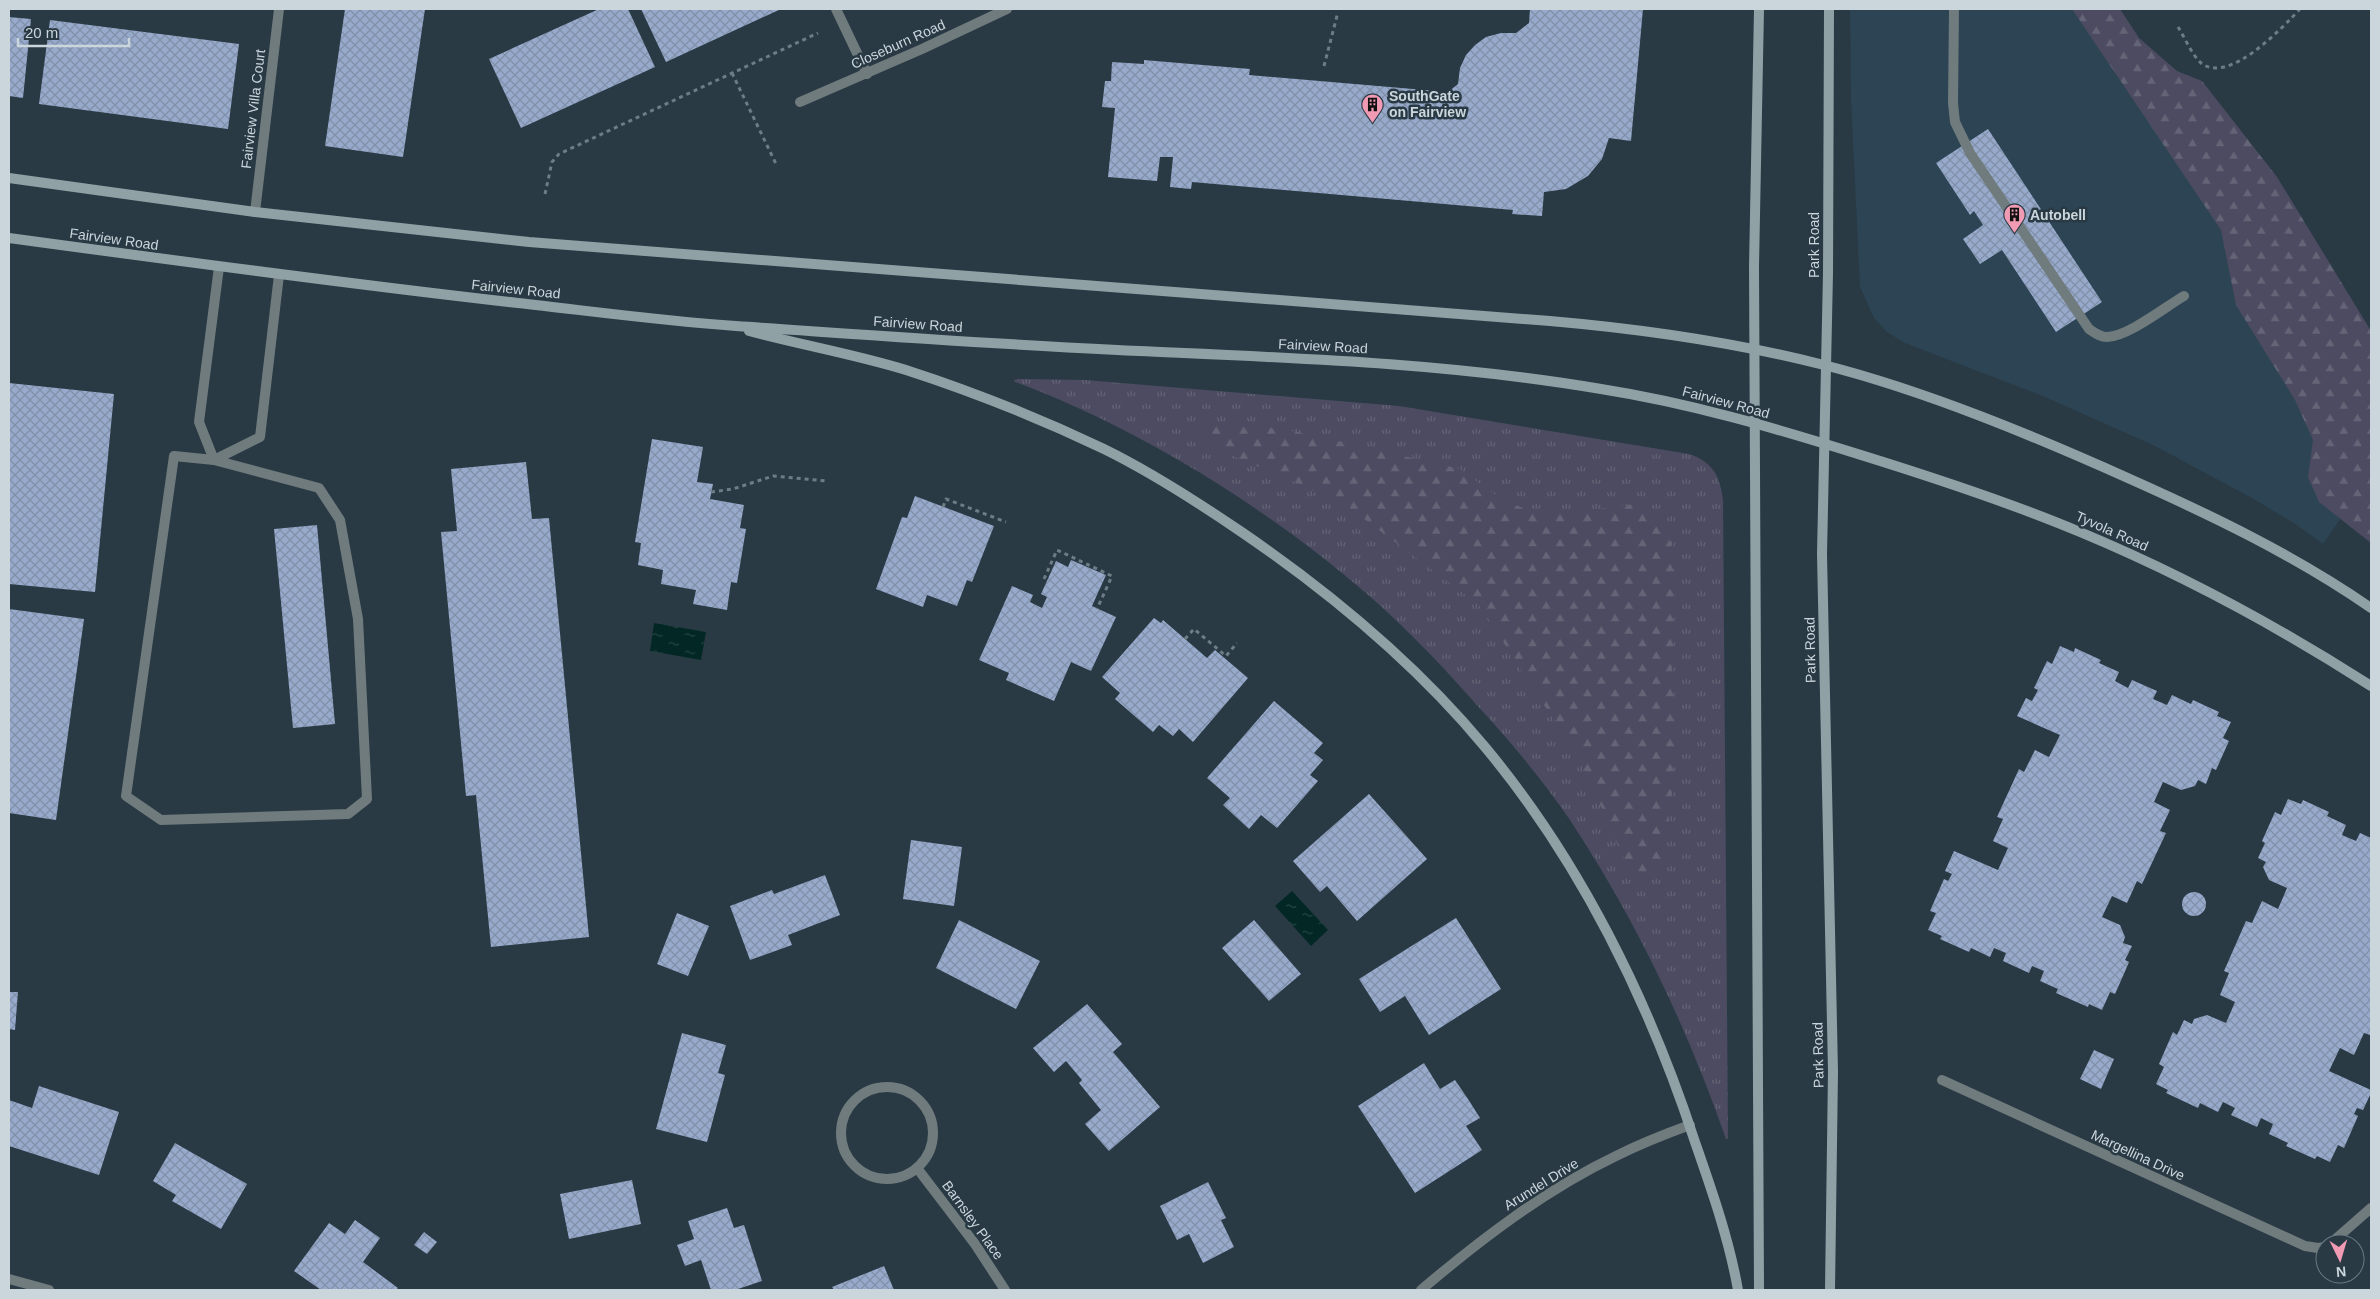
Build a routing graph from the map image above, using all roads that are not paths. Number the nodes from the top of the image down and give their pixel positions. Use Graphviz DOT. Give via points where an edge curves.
graph roads {
  1 [pos="279,9"];
  2 [pos="836,9"];
  3 [pos="1007,9"];
  4 [pos="1759,9"];
  5 [pos="1829,9"];
  6 [pos="1954,9"];
  7 [pos="867,74"];
  8 [pos="800,102"];
  9 [pos="9,178"];
  10 [pos="255,212"];
  11 [pos="9,238"];
  12 [pos="219,267"];
  13 [pos="279,275"];
  14 [pos="2184,296"];
  15 [pos="724,325"];
  16 [pos="1755,349"];
  17 [pos="1826,365"];
  18 [pos="1754,423"];
  19 [pos="1823,443"];
  20 [pos="214,460"];
  21 [pos="2371,608"];
  22 [pos="2371,686"];
  23 [pos="1942,1080"];
  24 [pos="1690,1125"];
  25 [pos="917,1168"];
  26 [pos="2371,1208"];
  27 [pos="2341,1234"];
  28 [pos="2315,1248"];
  29 [pos="9,1278"];
  30 [pos="49,1290"];
  31 [pos="1004,1290"];
  32 [pos="1421,1290"];
  33 [pos="1738,1290"];
  34 [pos="1759,1290"];
  35 [pos="1830,1290"];
  1 -- 10 [label="street, Fairview Villa Court"];
  2 -- 7 [label="street"];
  3 -- 7 [label="street, Closeburn Road"];
  4 -- 16 [label="main road"];
  5 -- 17 [label="main road, Park Road"];
  6 -- 14 [label="street" via="1953,103 1960,134 2090,329 2098,335 2115,335"];
  7 -- 8 [label="street, Closeburn Road"];
  9 -- 10 [label="main road"];
  10 -- 16 [label="main road" via="618,250 1629,328"];
  11 -- 12 [label="main road, Fairview Road"];
  12 -- 13 [label="main road, Fairview Road"];
  12 -- 20 [label="street" via="199,422"];
  13 -- 15 [label="main road, Fairview Road"];
  13 -- 20 [label="street" via="260,438"];
  15 -- 18 [label="main road, Fairview Road" via="1469,370 1663,400"];
  15 -- 24 [label="main road" via="906,370 1054,426 1175,488 1296,569 1340,605 1443,701 1517,787 1576,877 1629,974 1664,1049"];
  16 -- 17 [label="main road"];
  16 -- 18 [label="main road"];
  17 -- 19 [label="main road, Park Road"];
  17 -- 21 [label="main road" via="1920,395 2056,446 2244,533"];
  18 -- 19 [label="main road, Fairview Road"];
  18 -- 34 [label="main road"];
  19 -- 22 [label="main road, Tyvola Road" via="1940,480 2078,530 2213,594"];
  19 -- 35 [label="main road, Park Road" via="1822,554 1833,1071"];
  20 -- 20 [label="street" via="174,456 126,796 160,820 348,814 367,799 358,619 340,520 319,488"];
  23 -- 28 [label="street, Margellina Drive" via="2305,1246"];
  24 -- 32 [label="street, Arundel Drive" via="1640,1144 1578,1177 1486,1237"];
  24 -- 33 [label="main road" via="1725,1229"];
  25 -- 25 [label="street" via="931,1148 933,1136 930,1118 921,1102 901,1089 888,1088 876,1088 855,1100 841,1129 844,1150 857,1168 876,1178 887,1179 898,1178"];
  25 -- 31 [label="street, Barnsley Place" via="975,1244"];
  26 -- 27 [label="street"];
  29 -- 30 [label="street"];
}
